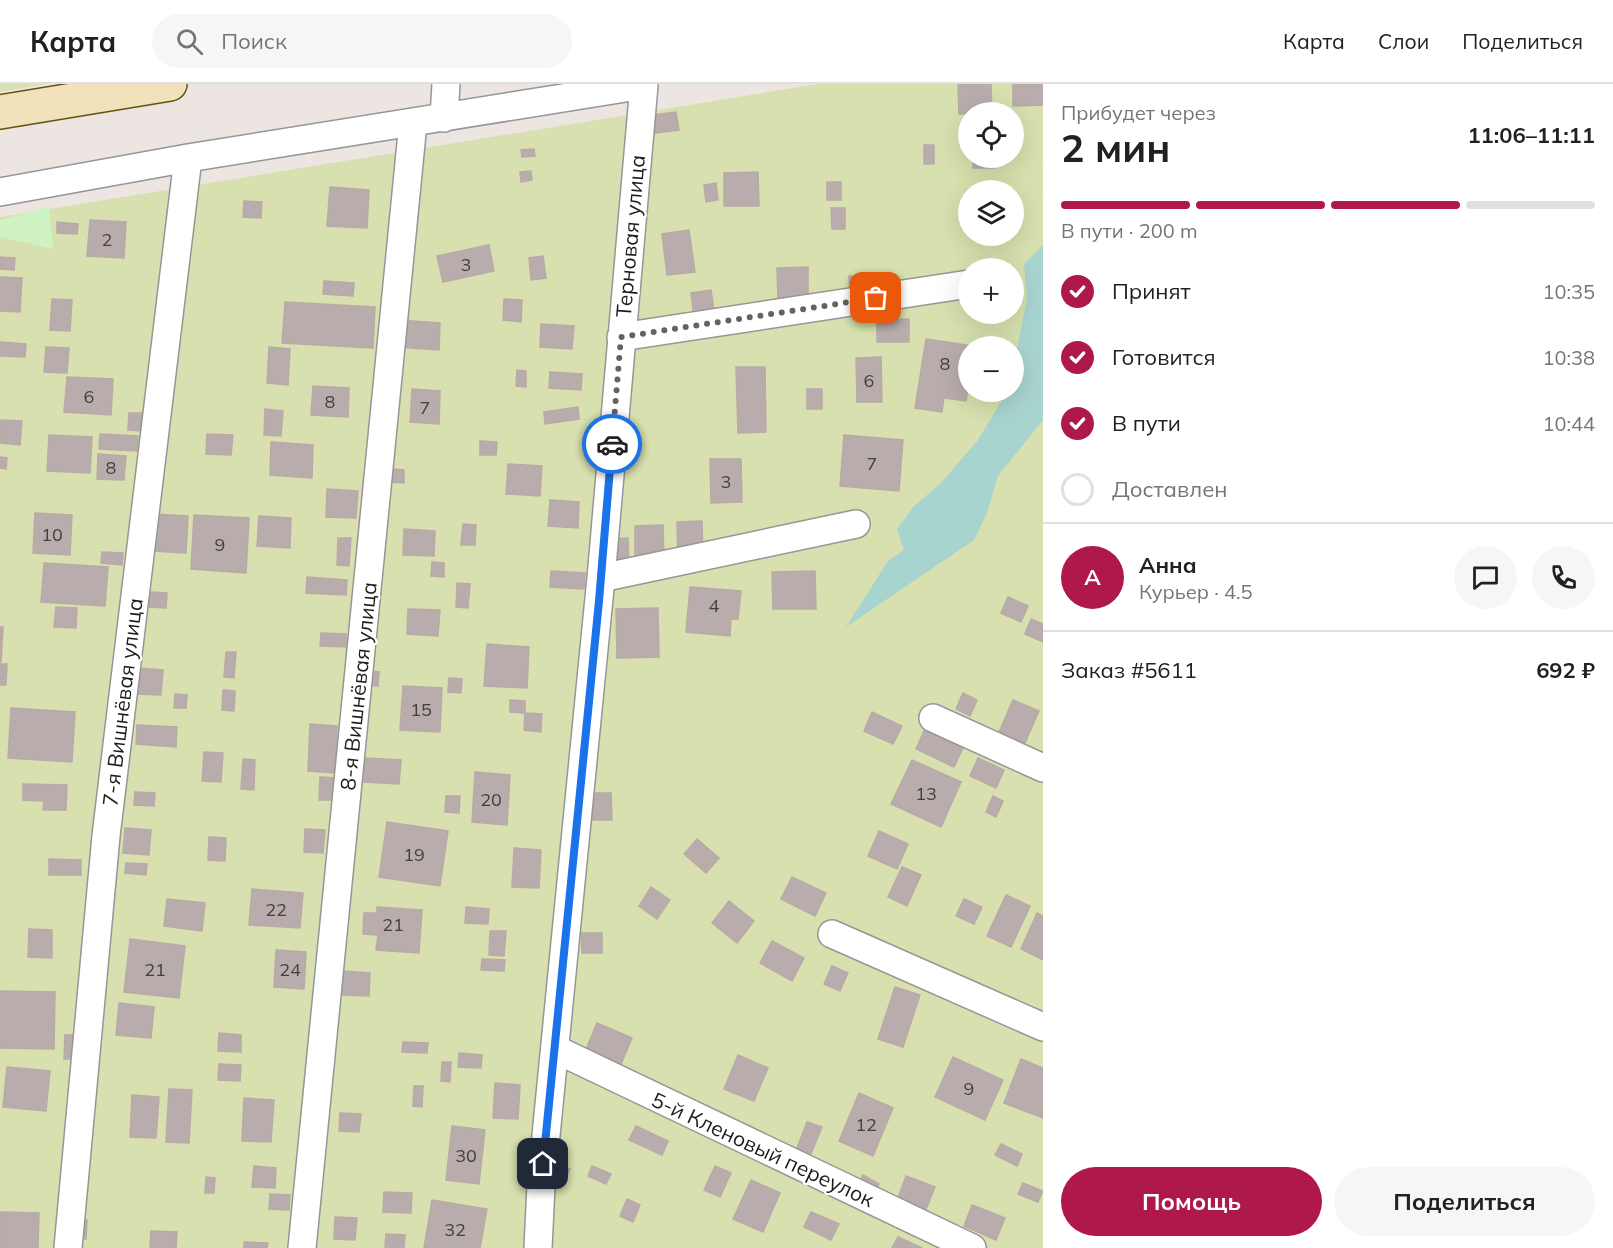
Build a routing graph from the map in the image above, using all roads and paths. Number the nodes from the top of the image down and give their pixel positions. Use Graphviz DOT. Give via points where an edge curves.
graph roads {
  1 [pos="170,84"];
  2 [pos="446,84"];
  3 [pos="644,84"];
  4 [pos="0,112"];
  5 [pos="444,118"];
  6 [pos="413,123"];
  7 [pos="188,158"];
  8 [pos="0,192"];
  9 [pos="958,286"];
  10 [pos="621,337"];
  11 [pos="856,524"];
  12 [pos="601,578"];
  13 [pos="933,718"];
  14 [pos="1043,768"];
  15 [pos="832,934"];
  16 [pos="1043,1027"];
  17 [pos="555,1049"];
  18 [pos="68,1248"];
  19 [pos="303,1248"];
  20 [pos="538,1248"];
  21 [pos="972,1248"];
  1 -- 4 [label="main road"];
  2 -- 5 [label="street"];
  3 -- 5 [label="street"];
  3 -- 10 [label="street, Терновая улица"];
  5 -- 6 [label="street"];
  6 -- 7 [label="street"];
  6 -- 19 [label="street, 8-я Вишнёвая улица"];
  7 -- 8 [label="street"];
  7 -- 18 [label="street, 7-я Вишнёвая улица" via="106,836"];
  9 -- 10 [label="street"];
  10 -- 12 [label="street, Терновая улица"];
  11 -- 12 [label="street"];
  12 -- 17 [label="street, Терновая улица"];
  13 -- 14 [label="street"];
  15 -- 16 [label="street"];
  17 -- 20 [label="street, Терновая улица"];
  17 -- 21 [label="street, 5-й Кленовый переулок"];
}
